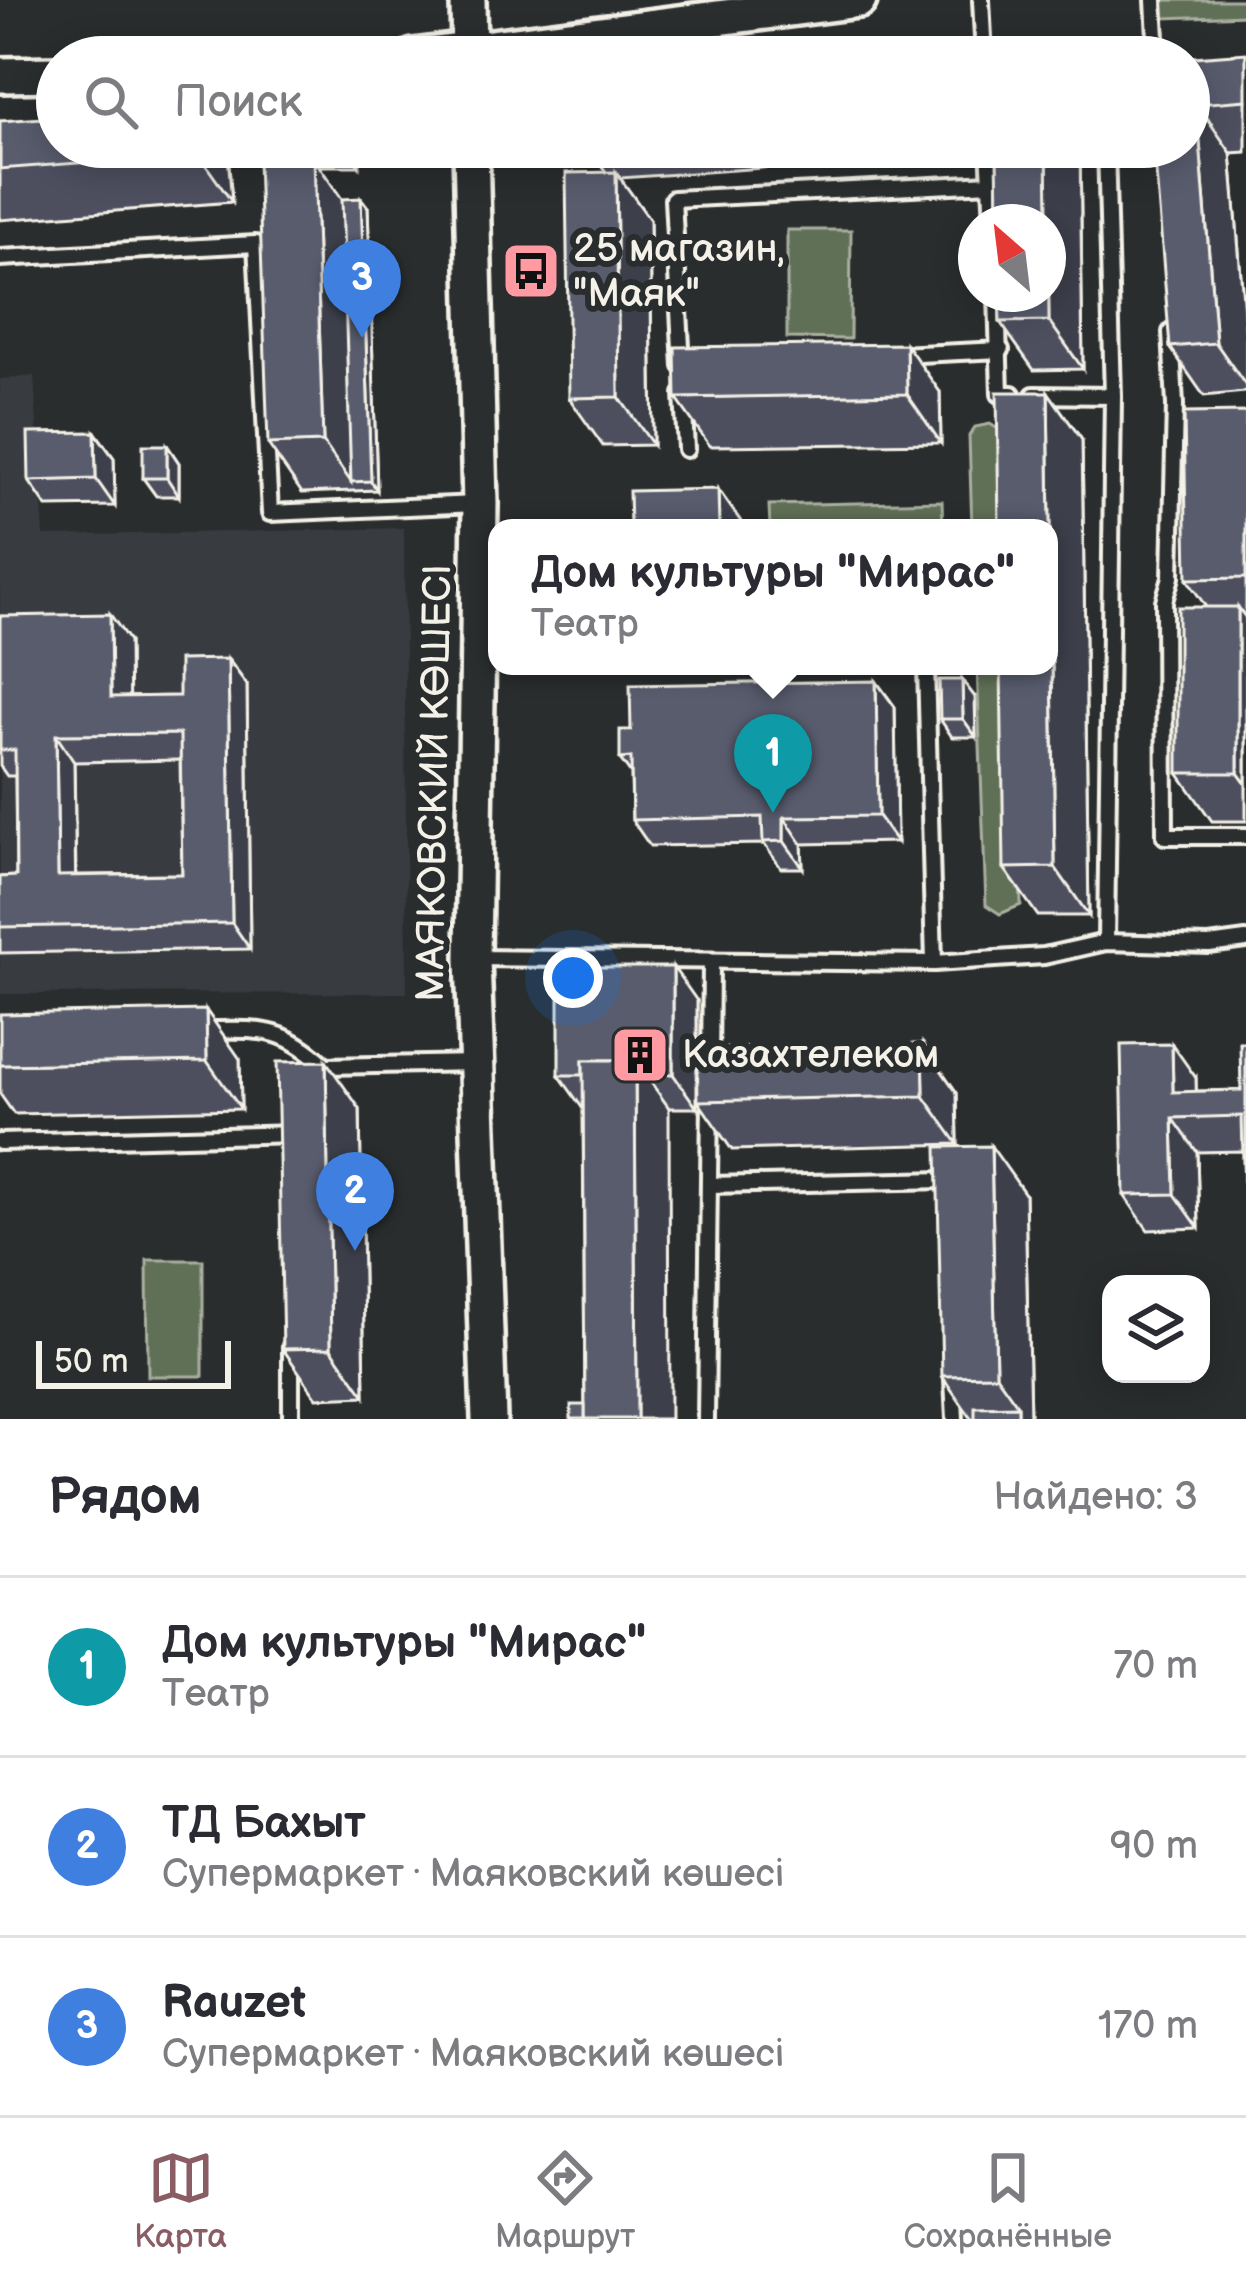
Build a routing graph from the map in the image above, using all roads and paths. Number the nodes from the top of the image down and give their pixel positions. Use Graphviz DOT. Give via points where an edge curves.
graph roads {
  1 [pos="468,0"];
  2 [pos="860,0"];
  3 [pos="981,0"];
  4 [pos="1154,0"];
  5 [pos="469,36"];
  6 [pos="604,36"];
  7 [pos="983,36"];
  8 [pos="1156,36"];
  9 [pos="36,74"];
  10 [pos="0,75"];
  11 [pos="274,168"];
  12 [pos="472,168"];
  13 [pos="990,168"];
  14 [pos="1107,168"];
  15 [pos="294,183"];
  16 [pos="991,183"];
  17 [pos="275,184"];
  18 [pos="269,204"];
  19 [pos="993,204"];
  20 [pos="262,224"];
  21 [pos="256,244"];
  22 [pos="0,258"];
  23 [pos="1170,311"];
  24 [pos="999,312"];
  25 [pos="1000,350"];
  26 [pos="887,356"];
  27 [pos="705,365"];
  28 [pos="682,367"];
  29 [pos="1113,396"];
  30 [pos="686,449"];
  31 [pos="480,504"];
  32 [pos="926,675"];
  33 [pos="1246,836"];
  34 [pos="1246,940"];
  35 [pos="1106,942"];
  36 [pos="472,958"];
  37 [pos="711,963"];
  38 [pos="934,963"];
  39 [pos="178,1030"];
  40 [pos="476,1064"];
  41 [pos="326,1066"];
  42 [pos="319,1084"];
  43 [pos="0,1142"];
  44 [pos="295,1157"];
  45 [pos="709,1185"];
  46 [pos="948,1204"];
  47 [pos="292,1321"];
  48 [pos="953,1371"];
  49 [pos="291,1419"];
  50 [pos="489,1419"];
  51 [pos="706,1419"];
  52 [pos="955,1419"];
  1 -- 5 [label="street"];
  2 -- 6 [label="street"];
  3 -- 7 [label="lane"];
  4 -- 8 [label="lane"];
  9 -- 10 [label="street"];
  11 -- 17 [label="lane"];
  12 -- 31 [label="street, МАЯКОВСКИЙ КӨШЕСІ"];
  13 -- 16 [label="lane"];
  14 -- 29 [label="lane"];
  15 -- 17 [label="lane"];
  16 -- 19 [label="lane"];
  16 -- 28 [label="lane" via="674,199"];
  17 -- 18 [label="lane"];
  20 -- 21 [label="lane"];
  21 -- 22 [label="lane"];
  21 -- 31 [label="lane" via="270,513"];
  23 -- 33 [label="lane" via="1165,836"];
  24 -- 25 [label="lane"];
  25 -- 26 [label="lane"];
  25 -- 29 [label="lane" via="1000,394"];
  27 -- 28 [label="lane"];
  28 -- 30 [label="lane"];
  29 -- 35 [label="lane"];
  31 -- 36 [label="street, МАЯКОВСКИЙ КӨШЕСІ"];
  32 -- 38 [label="lane"];
  34 -- 35 [label="lane"];
  35 -- 38 [label="lane" via="1044,956"];
  36 -- 37 [label="lane"];
  36 -- 40 [label="street, МАЯКОВСКИЙ КӨШЕСІ"];
  37 -- 38 [label="lane"];
  37 -- 45 [label="lane"];
  39 -- 41 [label="lane" via="267,1030 297,1040"];
  40 -- 41 [label="lane"];
  40 -- 50 [label="street, МАЯКОВСКИЙ КӨШЕСІ"];
  41 -- 42 [label="lane"];
  43 -- 44 [label="lane" via="295,1126"];
  45 -- 46 [label="lane" via="947,1180"];
  45 -- 51 [label="lane"];
  47 -- 49 [label="lane"];
  48 -- 52 [label="lane"];
}
